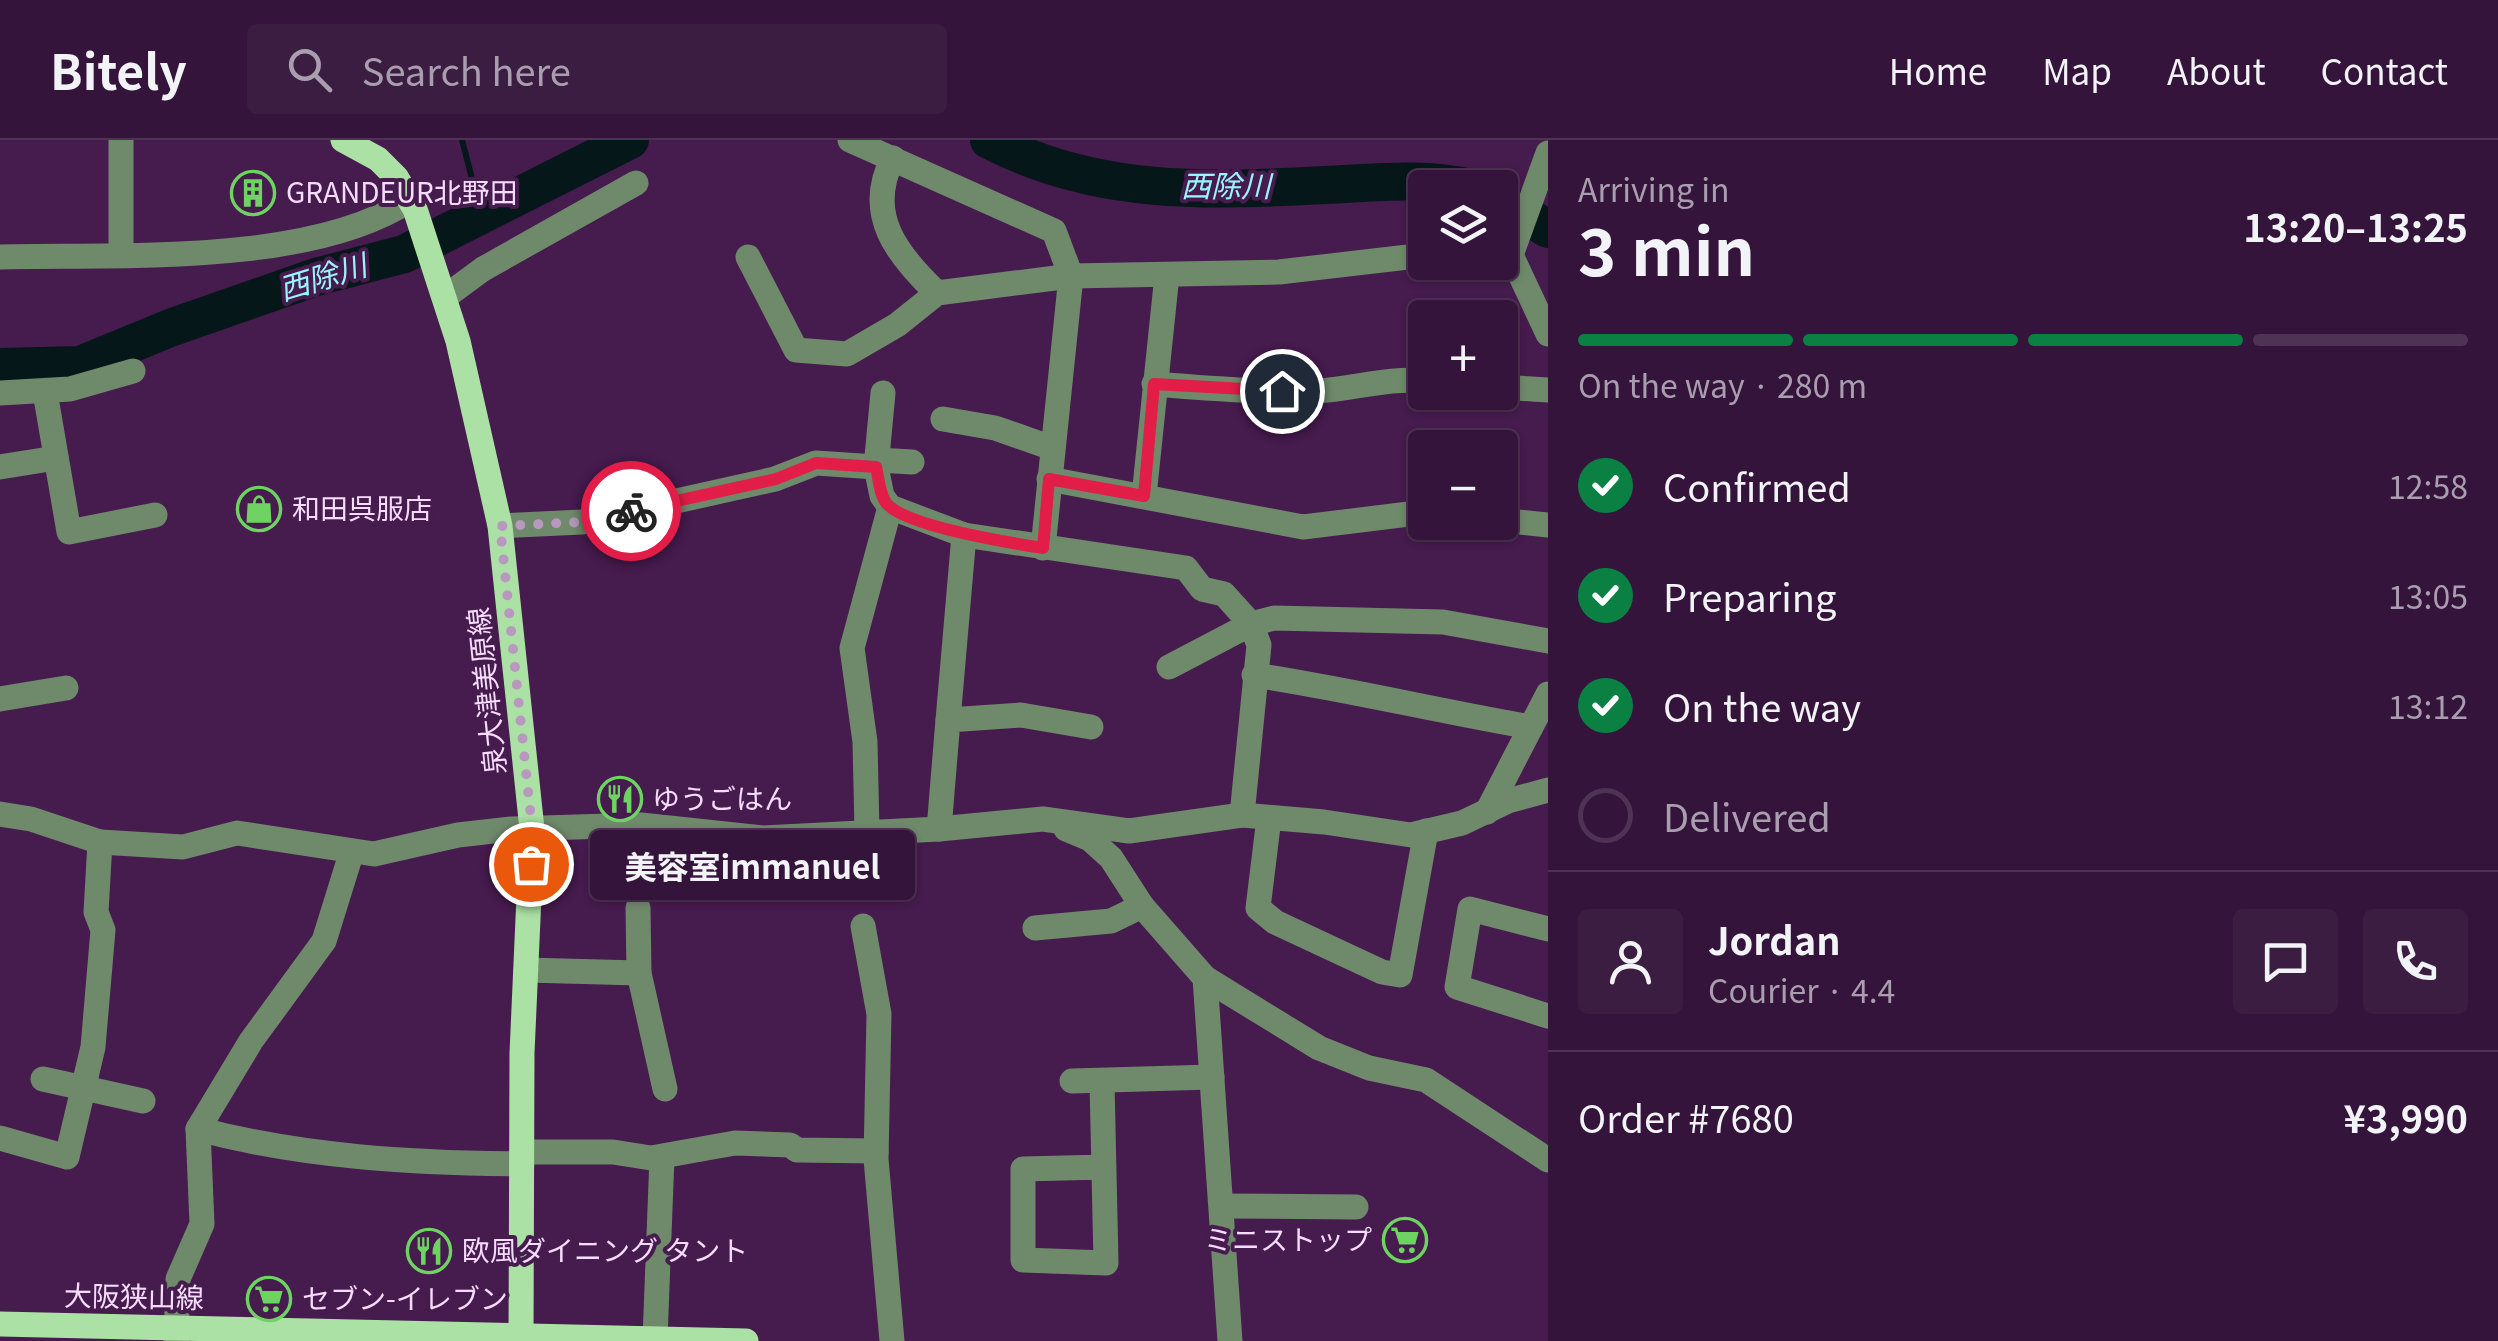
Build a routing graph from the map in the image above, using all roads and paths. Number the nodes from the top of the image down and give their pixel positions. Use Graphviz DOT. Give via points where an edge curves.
graph roads {
  1 [pos="121,140"];
  2 [pos="343,140"];
  3 [pos="850,140"];
  4 [pos="893,158"];
  5 [pos="1546,163"];
  6 [pos="636,183"];
  7 [pos="414,209"];
  8 [pos="1518,229"];
  9 [pos="121,254"];
  10 [pos="0,257"];
  11 [pos="748,257"];
  12 [pos="1408,257"];
  13 [pos="1518,273"];
  14 [pos="1167,274"];
  15 [pos="1071,276"];
  16 [pos="443,291"];
  17 [pos="937,293"];
  18 [pos="1548,334"];
  19 [pos="133,371"];
  20 [pos="1408,379"];
  21 [pos="1154,384"];
  22 [pos="1518,388"];
  23 [pos="1548,390"];
  24 [pos="44,392"];
  25 [pos="0,393"];
  26 [pos="884,393"];
  27 [pos="943,419"];
  28 [pos="1052,448"];
  29 [pos="56,458"];
  30 [pos="912,462"];
  31 [pos="877,464"];
  32 [pos="0,467"];
  33 [pos="1049,479"];
  34 [pos="1144,496"];
  35 [pos="890,508"];
  36 [pos="1408,514"];
  37 [pos="155,515"];
  38 [pos="1518,522"];
  39 [pos="1548,525"];
  40 [pos="500,526"];
  41 [pos="964,535"];
  42 [pos="1043,548"];
  43 [pos="1251,624"];
  44 [pos="1548,641"];
  45 [pos="1169,668"];
  46 [pos="1254,675"];
  47 [pos="66,688"];
  48 [pos="1548,694"];
  49 [pos="0,699"];
  50 [pos="948,720"];
  51 [pos="1090,727"];
  52 [pos="1532,727"];
  53 [pos="1548,790"];
  54 [pos="1487,812"];
  55 [pos="0,814"];
  56 [pos="1242,816"];
  57 [pos="1043,818"];
  58 [pos="1269,818"];
  59 [pos="532,828"];
  60 [pos="939,829"];
  61 [pos="1129,831"];
  62 [pos="1426,831"];
  63 [pos="867,832"];
  64 [pos="100,842"];
  65 [pos="352,850"];
  66 [pos="1111,858"];
  67 [pos="1142,906"];
  68 [pos="638,908"];
  69 [pos="863,926"];
  70 [pos="1035,928"];
  71 [pos="1548,930"];
  72 [pos="526,970"];
  73 [pos="639,973"];
  74 [pos="1205,978"];
  75 [pos="1548,1016"];
  76 [pos="1212,1077"];
  77 [pos="43,1079"];
  78 [pos="1072,1081"];
  79 [pos="1102,1082"];
  80 [pos="84,1088"];
  81 [pos="665,1089"];
  82 [pos="143,1100"];
  83 [pos="198,1129"];
  84 [pos="0,1138"];
  85 [pos="876,1151"];
  86 [pos="662,1157"];
  87 [pos="522,1158"];
  88 [pos="1548,1160"];
  89 [pos="1104,1167"];
  90 [pos="1222,1206"];
  91 [pos="1356,1207"];
  92 [pos="0,1324"];
  93 [pos="57,1333"];
  94 [pos="176,1334"];
  95 [pos="335,1336"];
  96 [pos="521,1338"];
  97 [pos="655,1339"];
  98 [pos="746,1341"];
  99 [pos="892,1341"];
  100 [pos="1230,1341"];
  1 -- 9 [label="street"];
  2 -- 7 [label="main road, 泉大津美原線" via="378,159"];
  3 -- 4 [label="street"];
  4 -- 15 [label="street" via="1054,231"];
  4 -- 17 [label="street" via="883,176 880,208 906,264"];
  5 -- 8 [label="street"];
  6 -- 16 [label="street"];
  7 -- 9 [label="street" via="258,249"];
  7 -- 16 [label="main road, 泉大津美原線"];
  9 -- 10 [label="street"];
  11 -- 17 [label="street" via="796,350 847,354"];
  12 -- 14 [label="street" via="1279,272"];
  13 -- 18 [label="street"];
  14 -- 15 [label="street"];
  14 -- 21 [label="street"];
  15 -- 17 [label="street"];
  15 -- 28 [label="street"];
  16 -- 40 [label="main road, 泉大津美原線"];
  19 -- 24 [label="street"];
  20 -- 21 [label="street" via="1319,391"];
  21 -- 34 [label="street"];
  22 -- 23 [label="street"];
  24 -- 25 [label="street"];
  24 -- 29 [label="street"];
  26 -- 31 [label="street"];
  27 -- 28 [label="street"];
  28 -- 33 [label="street"];
  29 -- 32 [label="street"];
  29 -- 37 [label="street" via="69,532"];
  30 -- 31 [label="street"];
  31 -- 35 [label="street"];
  31 -- 40 [label="street" via="816,463 776,479 582,522"];
  33 -- 34 [label="street"];
  33 -- 42 [label="street"];
  34 -- 36 [label="street" via="1303,527"];
  35 -- 41 [label="street"];
  35 -- 63 [label="street" via="852,648 865,742"];
  38 -- 39 [label="street"];
  40 -- 59 [label="main road, 泉大津美原線"];
  41 -- 42 [label="street"];
  41 -- 50 [label="street"];
  42 -- 43 [label="street" via="1186,568 1202,588 1224,594"];
  43 -- 44 [label="street" via="1274,618 1443,622"];
  43 -- 45 [label="street"];
  43 -- 46 [label="street" via="1259,645"];
  46 -- 52 [label="street"];
  46 -- 56 [label="street"];
  47 -- 49 [label="street"];
  48 -- 52 [label="street"];
  50 -- 51 [label="street" via="1021,715"];
  50 -- 60 [label="street"];
  52 -- 54 [label="street"];
  53 -- 54 [label="street"];
  54 -- 62 [label="street"];
  55 -- 64 [label="street"];
  56 -- 58 [label="street"];
  56 -- 61 [label="street"];
  57 -- 60 [label="street"];
  57 -- 61 [label="street"];
  57 -- 66 [label="street" via="1090,839"];
  58 -- 62 [label="street" via="1411,835"];
  58 -- 62 [label="street" via="1258,908 1275,922 1400,975"];
  59 -- 63 [label="street" via="642,825 763,838"];
  59 -- 65 [label="street" via="458,834 374,854"];
  59 -- 72 [label="main road, 泉大津美原線"];
  60 -- 63 [label="street"];
  61 -- 66 [label="street"];
  64 -- 65 [label="street" via="184,847 237,833"];
  64 -- 80 [label="street" via="96,912 103,930"];
  65 -- 83 [label="street" via="324,942 251,1040"];
  66 -- 67 [label="street"];
  67 -- 70 [label="street" via="1111,921"];
  67 -- 74 [label="street"];
  68 -- 73 [label="street"];
  69 -- 85 [label="street" via="880,1014"];
  71 -- 75 [label="street" via="1470,910 1457,987"];
  72 -- 73 [label="street"];
  72 -- 87 [label="main road, 泉大津美原線"];
  73 -- 81 [label="street"];
  74 -- 76 [label="street"];
  74 -- 88 [label="street" via="1318,1048 1426,1080"];
  76 -- 79 [label="street"];
  76 -- 90 [label="street"];
  77 -- 80 [label="street"];
  78 -- 79 [label="street"];
  79 -- 89 [label="street"];
  80 -- 82 [label="street"];
  80 -- 84 [label="street" via="68,1157"];
  83 -- 87 [label="street" via="250,1143 422,1163"];
  83 -- 94 [label="street" via="202,1224 178,1279"];
  85 -- 86 [label="street" via="735,1143"];
  85 -- 99 [label="street"];
  86 -- 87 [label="street" via="612,1152"];
  86 -- 97 [label="street"];
  87 -- 96 [label="main road, 泉大津美原線"];
  89 -- 89 [label="street" via="1022,1169 1023,1260 1106,1263"];
  90 -- 91 [label="street"];
  90 -- 100 [label="street"];
  92 -- 93 [label="main road, 大阪狭山線"];
  93 -- 94 [label="main road, 大阪狭山線"];
  94 -- 95 [label="main road, 大阪狭山線"];
  95 -- 96 [label="main road, 大阪狭山線"];
  96 -- 97 [label="main road, 大阪狭山線"];
  97 -- 98 [label="main road, 大阪狭山線"];
}
